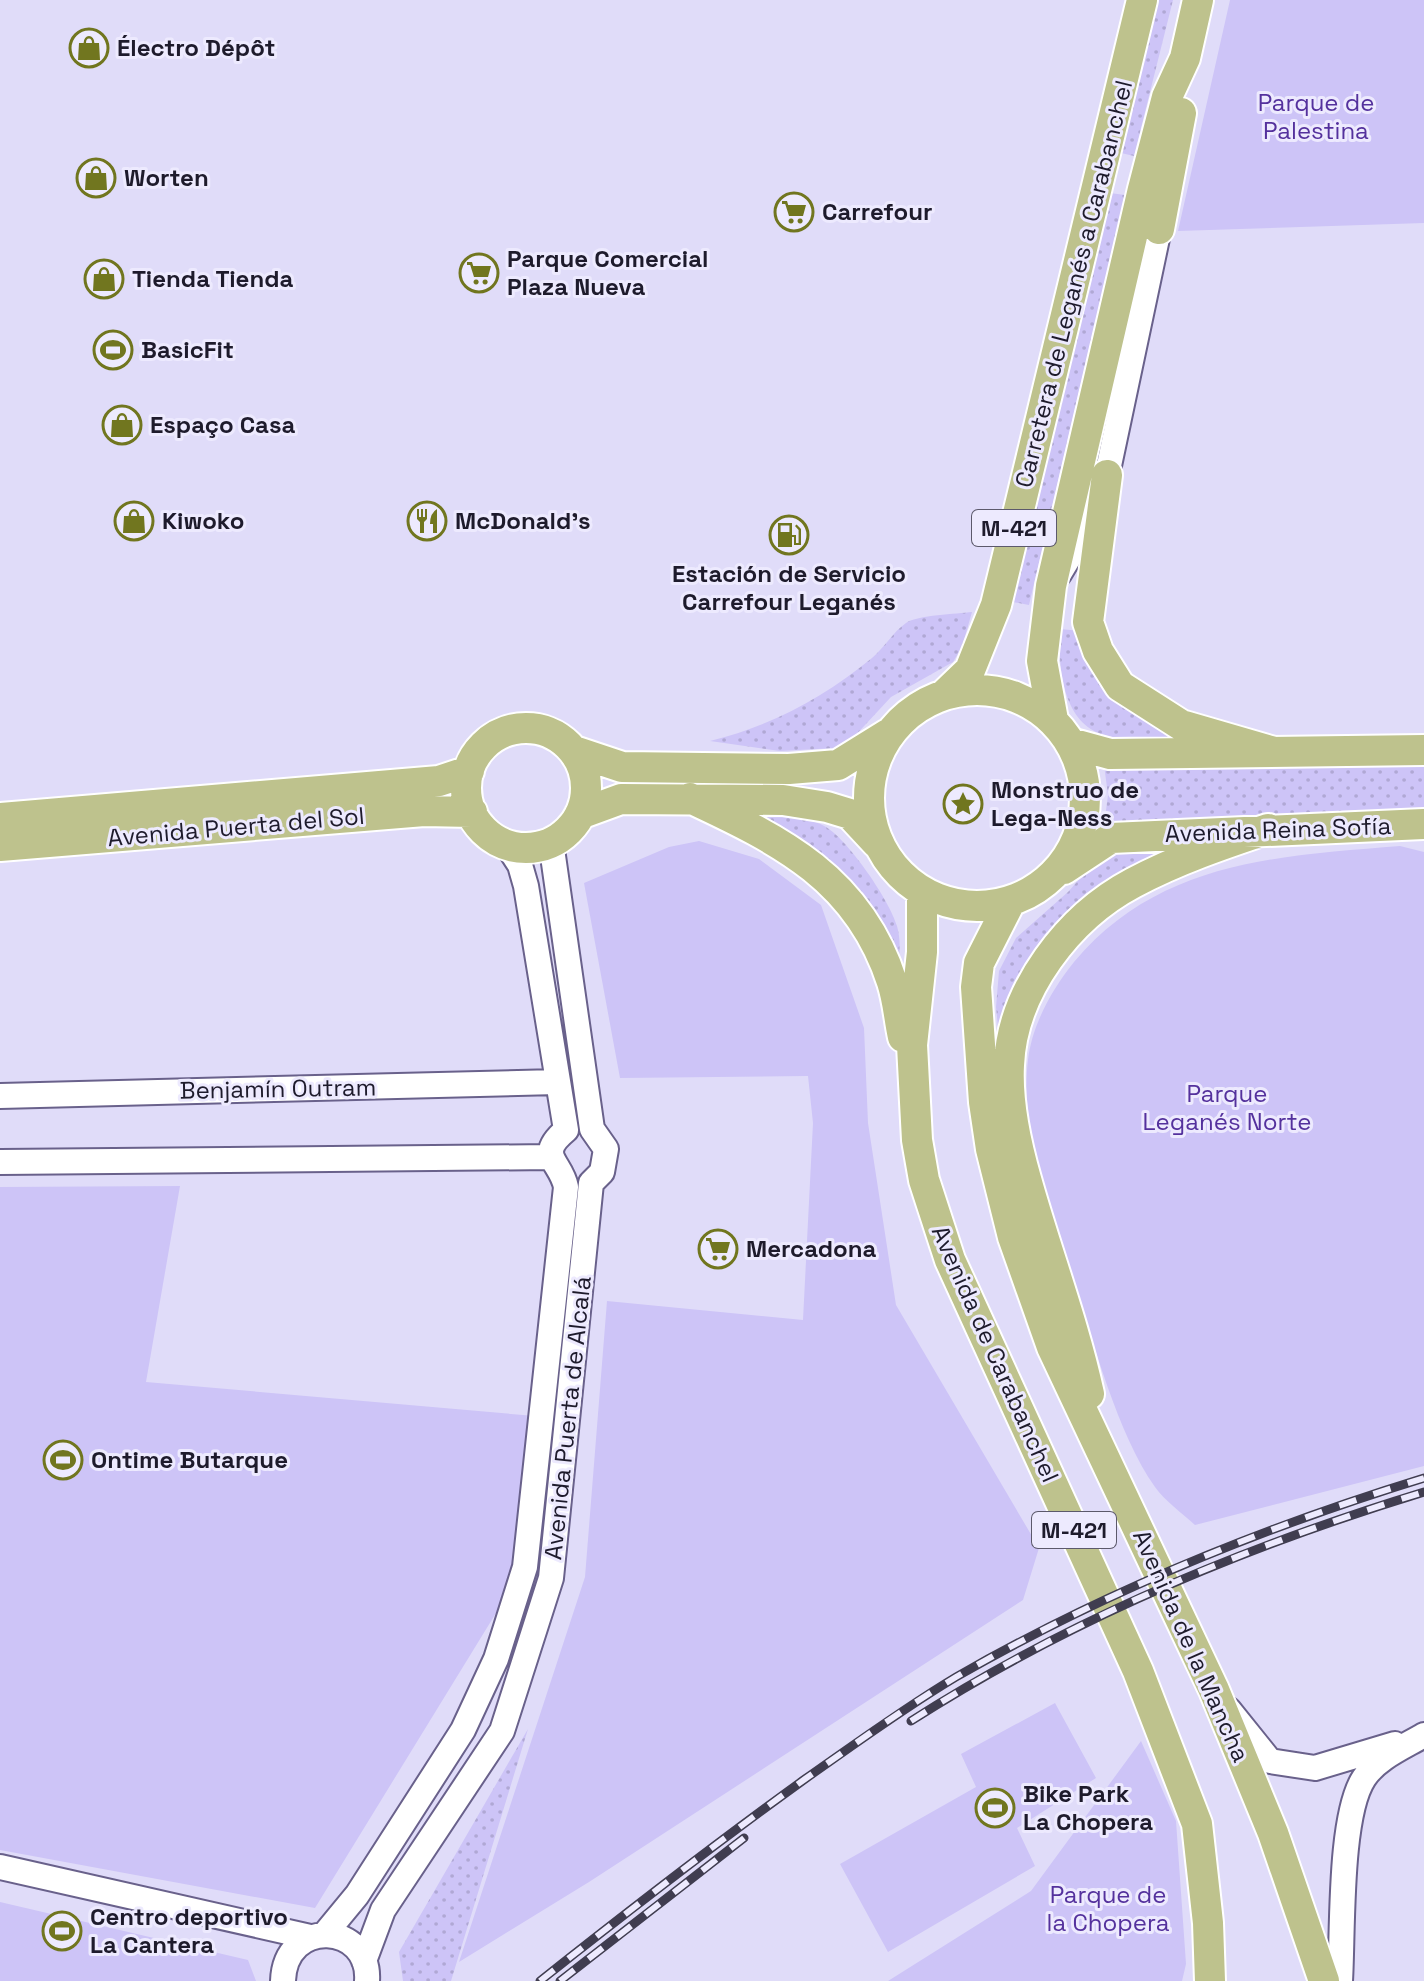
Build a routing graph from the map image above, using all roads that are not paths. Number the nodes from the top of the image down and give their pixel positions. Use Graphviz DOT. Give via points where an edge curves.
graph roads {
  1 [pos="1142,0"];
  2 [pos="1198,0"];
  3 [pos="1185,58"];
  4 [pos="1159,229"];
  5 [pos="1107,475"];
  6 [pos="1051,586"];
  7 [pos="945,694"];
  8 [pos="1062,732"];
  9 [pos="889,734"];
  10 [pos="1424,750"];
  11 [pos="574,751"];
  12 [pos="1274,752"];
  13 [pos="469,771"];
  14 [pos="690,798"];
  15 [pos="472,812"];
  16 [pos="580,814"];
  17 [pos="0,818"];
  18 [pos="1424,824"];
  19 [pos="1268,829"];
  20 [pos="551,842"];
  21 [pos="878,844"];
  22 [pos="507,845"];
  23 [pos="0,846"];
  24 [pos="1049,879"];
  25 [pos="922,892"];
  26 [pos="1010,902"];
  27 [pos="557,1082"];
  28 [pos="914,1085"];
  29 [pos="0,1096"];
  30 [pos="592,1129"];
  31 [pos="566,1130"];
  32 [pos="0,1162"];
  33 [pos="557,1167"];
  34 [pos="593,1180"];
  35 [pos="1102,1451"];
  36 [pos="1214,1690"];
  37 [pos="1424,1735"];
  38 [pos="0,1867"];
  39 [pos="240,1921"];
  40 [pos="317,1936"];
  41 [pos="284,1970"];
  42 [pos="366,1971"];
  43 [pos="1210,1981"];
  44 [pos="1324,1981"];
  45 [pos="1340,1981"];
  1 -- 7 [label="main road, Carretera de Leganés a Carabanchel / M-421" via="996,605 970,670"];
  2 -- 3 [label="main road, Carretera de Leganés a Carabanchel / M-421"];
  3 -- 4 [label="main road, M-421" via="1183,99"];
  3 -- 6 [label="main road, Carretera de Leganés a Carabanchel / M-421" via="1167,97 1143,189"];
  4 -- 5 [label="street, M-421"];
  5 -- 6 [label="street, M-421" via="1095,514"];
  5 -- 12 [label="main road" via="1088,622 1098,651 1120,686 1181,725"];
  6 -- 8 [label="main road, M-421" via="1044,690"];
  7 -- 8 [label="main road, M-421" via="1002,693 1035,706"];
  7 -- 9 [label="main road, M-421" via="914,710"];
  8 -- 12 [label="main road" via="1110,754"];
  8 -- 24 [label="main road, M-421" via="1085,783 1082,825 1075,845"];
  9 -- 11 [label="main road" via="838,765 789,769 622,767"];
  9 -- 21 [label="main road, M-421" via="877,754 868,799"];
  10 -- 12 [label="main road"];
  11 -- 13 [label="main road" via="547,732 515,729 486,743"];
  11 -- 16 [label="main road" via="586,782"];
  13 -- 15 [label="main road" via="466,785"];
  13 -- 17 [label="main road, Avenida Puerta del Sol" via="439,781"];
  14 -- 16 [label="main road" via="621,799"];
  14 -- 21 [label="main road" via="783,800 827,807 850,814"];
  14 -- 28 [label="main road" via="757,829 812,863 856,912 871,933 893,986"];
  15 -- 22 [label="main road" via="480,826"];
  15 -- 23 [label="main road, Avenida Puerta del Sol" via="424,811"];
  16 -- 20 [label="main road"];
  18 -- 19 [label="main road, Avenida Reina Sofía"];
  19 -- 24 [label="main road, Avenida Reina Sofía" via="1111,838"];
  19 -- 35 [label="main road" via="1187,858 1102,902 1068,935 1036,978 1014,1033 1009,1064 1016,1137"];
  20 -- 22 [label="main road" via="537,847"];
  20 -- 30 [label="street, Avenida Puerta de Alcalá"];
  21 -- 25 [label="main road, M-421" via="897,871"];
  22 -- 27 [label="street" via="526,886"];
  24 -- 26 [label="main road, M-421"];
  25 -- 26 [label="main road, M-421" via="950,904 981,907"];
  25 -- 28 [label="main road, Avenida de Carabanchel / M-421"];
  26 -- 35 [label="main road, Avenida de la Mancha" via="979,963 976,987 991,1149 1038,1314"];
  27 -- 29 [label="street, Benjamín Outram"];
  27 -- 31 [label="street"];
  28 -- 43 [label="main road, Avenida de Carabanchel / M-421" via="924,1180 950,1260 1132,1657 1197,1824"];
  30 -- 31 [label="street"];
  30 -- 34 [label="street, Avenida Puerta de Alcalá" via="606,1149 602,1172"];
  31 -- 33 [label="street, Avenida Puerta de Alcalá" via="556,1139"];
  32 -- 33 [label="street"];
  33 -- 34 [label="street" via="576,1183"];
  33 -- 40 [label="street, Avenida Puerta de Alcalá" via="562,1226 525,1567 496,1659 463,1730 357,1895"];
  34 -- 42 [label="street, Avenida Puerta de Alcalá" via="551,1578 502,1731 383,1910"];
  35 -- 36 [label="main road, Avenida de la Mancha"];
  36 -- 37 [label="street" via="1270,1761 1301,1768"];
  36 -- 44 [label="main road, Avenida de la Mancha" via="1273,1833"];
  37 -- 45 [label="street" via="1384,1758 1364,1778 1351,1810"];
  38 -- 39 [label="street"];
  39 -- 40 [label="street"];
  39 -- 41 [label="street"];
  40 -- 41 [label="street, Avenida Puerta de Alcalá"];
  40 -- 42 [label="street" via="348,1942"];
}
